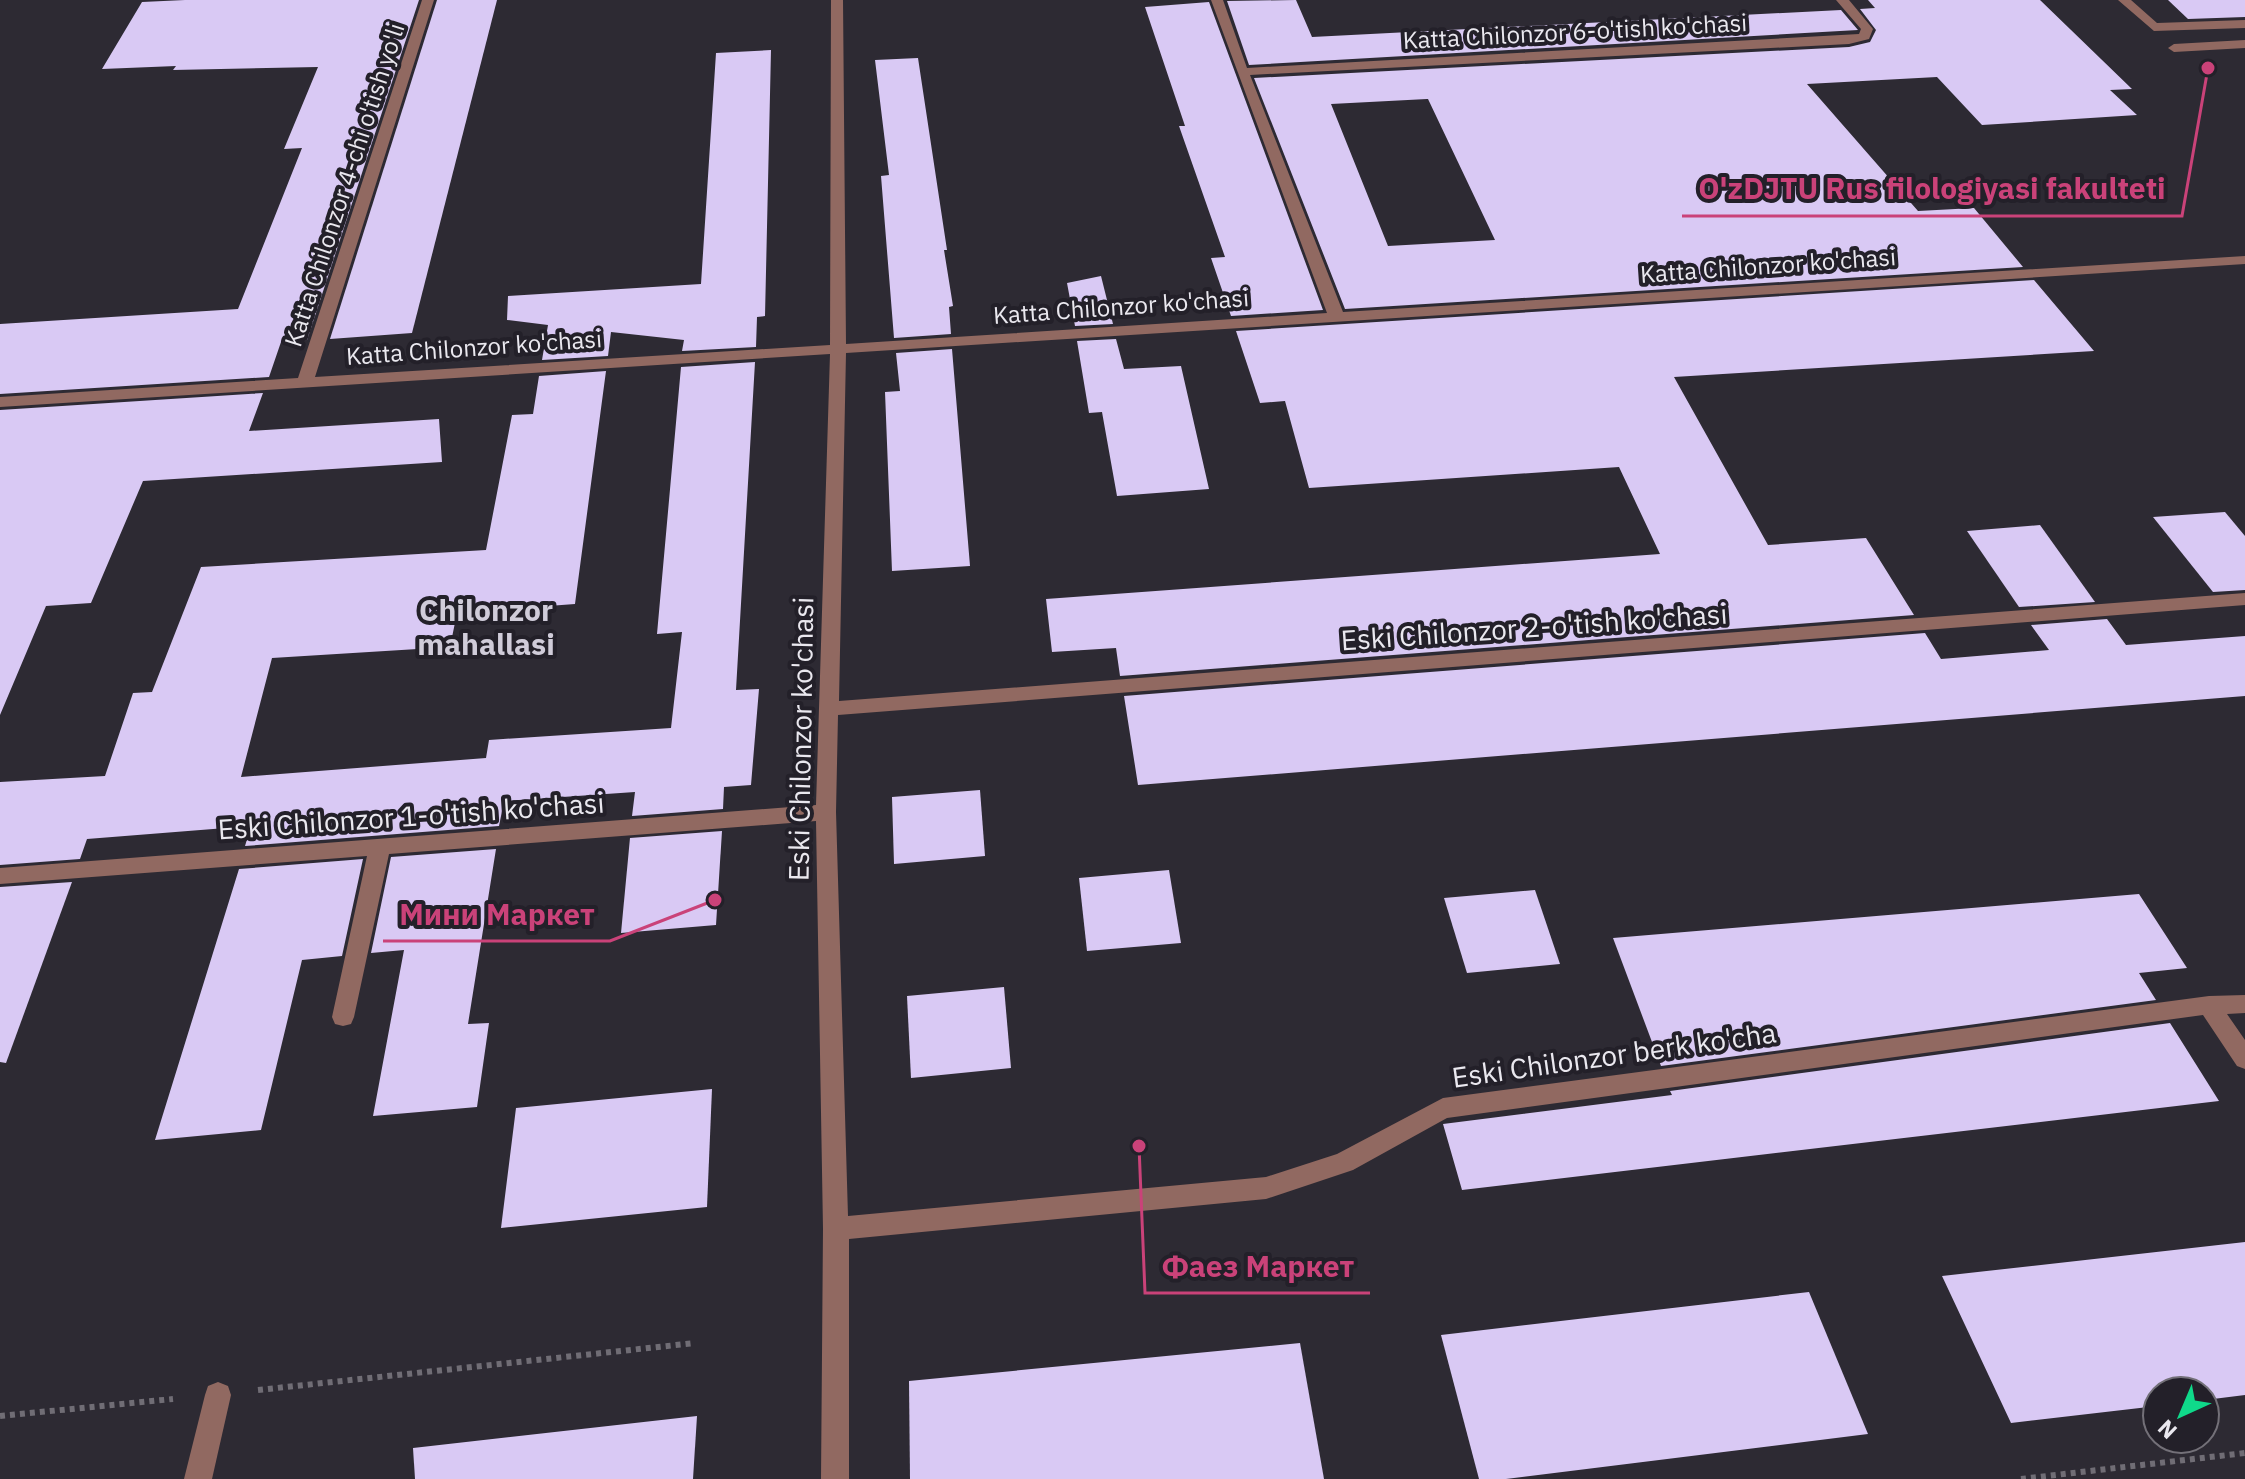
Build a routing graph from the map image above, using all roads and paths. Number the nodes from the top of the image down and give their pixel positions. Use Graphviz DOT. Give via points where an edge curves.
graph roads {
  1 [pos="428,0"];
  2 [pos="837,0"];
  3 [pos="1217,0"];
  4 [pos="1842,0"];
  5 [pos="2124,0"];
  6 [pos="2245,24"];
  7 [pos="2245,44"];
  8 [pos="2174,48"];
  9 [pos="1242,72"];
  10 [pos="2245,260"];
  11 [pos="1337,318"];
  12 [pos="838,349"];
  13 [pos="305,383"];
  14 [pos="0,402"];
  15 [pos="2245,599"];
  16 [pos="827,709"];
  17 [pos="826,812"];
  18 [pos="380,846"];
  19 [pos="0,876"];
  20 [pos="2245,1004"];
  21 [pos="2209,1005"];
  22 [pos="343,1017"];
  23 [pos="2245,1059"];
  24 [pos="836,1229"];
  25 [pos="695,1343"];
  26 [pos="218,1395"];
  27 [pos="0,1416"];
  28 [pos="2245,1453"];
  29 [pos="198,1479"];
  30 [pos="835,1479"];
  31 [pos="2021,1479"];
  1 -- 13 [label="street, Katta Chilonzor 4-chi o'tish yo'li"];
  2 -- 12 [label="street, Eski Chilonzor ko'chasi"];
  3 -- 9 [label="street"];
  4 -- 9 [label="street, Katta Chilonzor 6-o'tish ko'chasi" via="1867,29 1865,36"];
  5 -- 6 [label="street" via="2154,27"];
  7 -- 8 [label="street"];
  9 -- 11 [label="street"];
  10 -- 11 [label="street, Katta Chilonzor ko'chasi"];
  11 -- 12 [label="street, Katta Chilonzor ko'chasi"];
  12 -- 13 [label="street, Katta Chilonzor ko'chasi"];
  12 -- 16 [label="street, Eski Chilonzor ko'chasi"];
  13 -- 14 [label="street, Katta Chilonzor ko'chasi"];
  15 -- 16 [label="street, Eski Chilonzor 2-o'tish ko'chasi"];
  16 -- 17 [label="street, Eski Chilonzor ko'chasi"];
  17 -- 18 [label="street, Eski Chilonzor 1-o'tish ko'chasi"];
  17 -- 24 [label="street, Eski Chilonzor ko'chasi"];
  18 -- 19 [label="street, Eski Chilonzor 1-o'tish ko'chasi"];
  18 -- 22 [label="street"];
  20 -- 21 [label="street, Eski Chilonzor berk ko'cha"];
  21 -- 23 [label="street"];
  21 -- 24 [label="street, Eski Chilonzor berk ko'cha" via="1443,1108 1344,1162 1266,1188"];
  24 -- 30 [label="street, Eski Chilonzor ko'chasi"];
  25 -- 26 [label="path"];
  26 -- 27 [label="path"];
  26 -- 29 [label="street"];
  28 -- 31 [label="path"];
}
